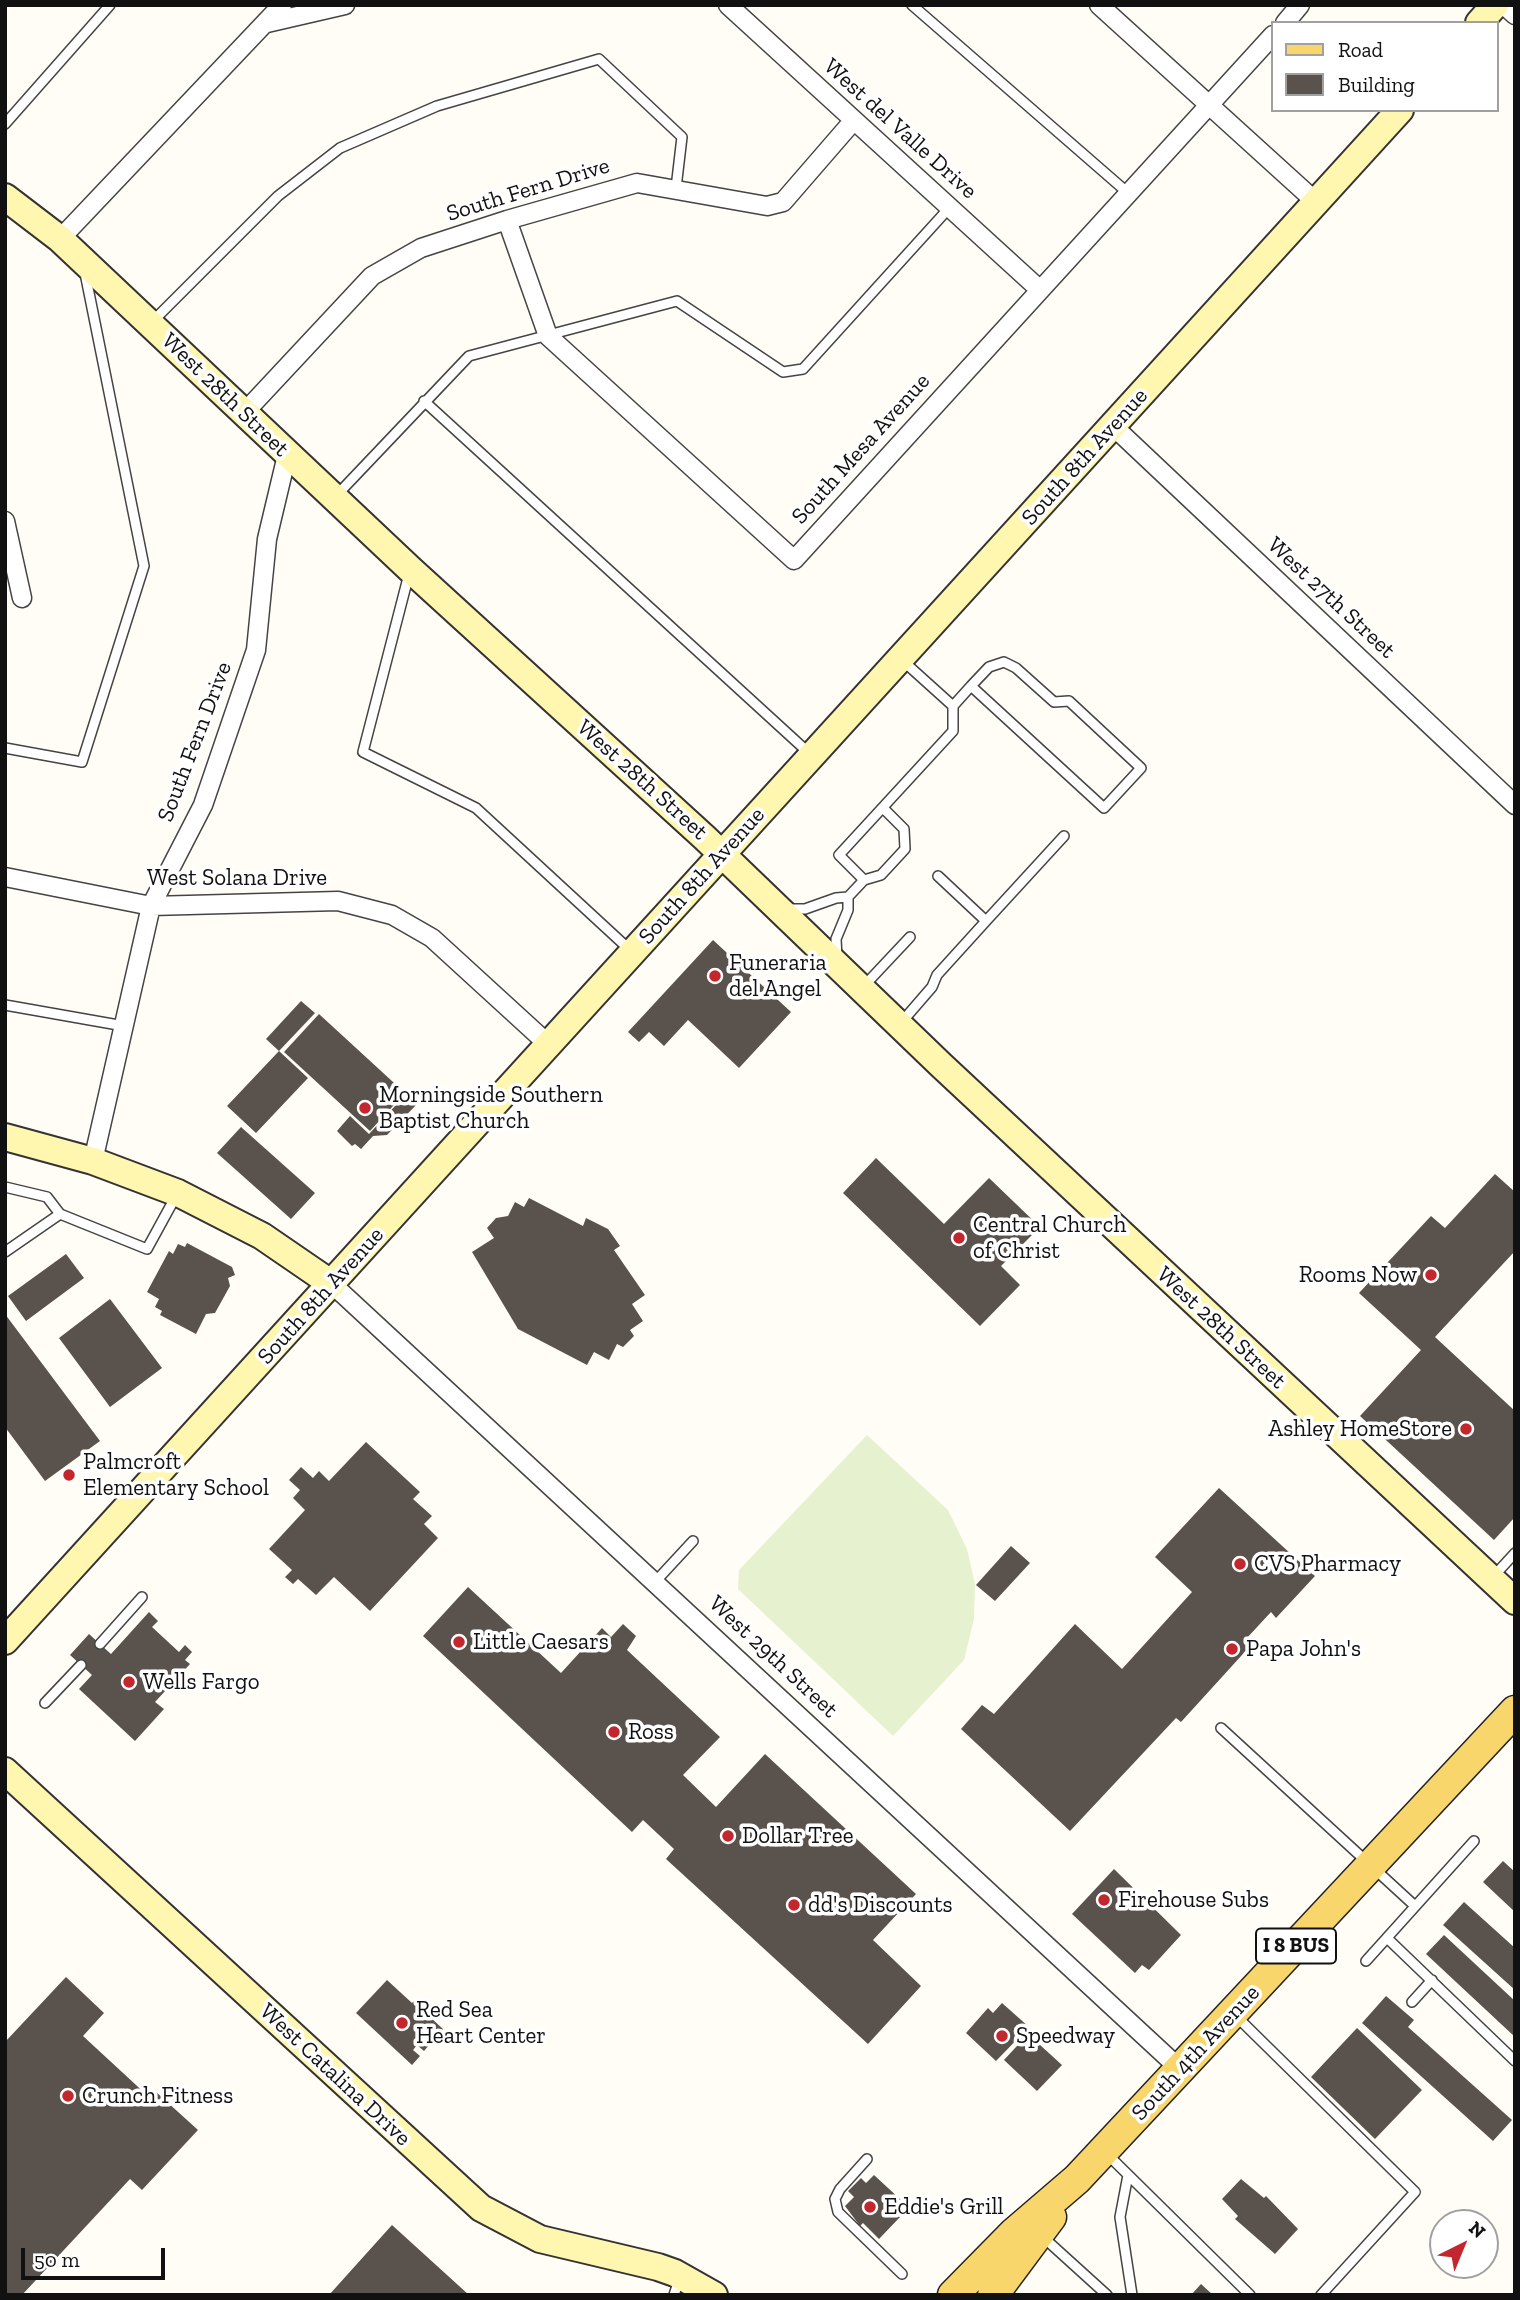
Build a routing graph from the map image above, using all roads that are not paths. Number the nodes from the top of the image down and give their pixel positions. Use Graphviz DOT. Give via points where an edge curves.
graph roads {
  1 [pos="110,5"];
  2 [pos="282,5"];
  3 [pos="345,5"];
  4 [pos="728,5"];
  5 [pos="912,5"];
  6 [pos="1099,5"];
  7 [pos="1494,5"];
  8 [pos="1504,5"];
  9 [pos="1297,6"];
  10 [pos="1515,15"];
  11 [pos="1286,21"];
  12 [pos="1481,21"];
  13 [pos="267,23"];
  14 [pos="1272,36"];
  15 [pos="1209,105"];
  16 [pos="1398,112"];
  17 [pos="855,120"];
  18 [pos="5,124"];
  19 [pos="676,188"];
  20 [pos="1128,193"];
  21 [pos="5,197"];
  22 [pos="1316,202"];
  23 [pos="950,208"];
  24 [pos="507,219"];
  25 [pos="60,239"];
  26 [pos="83,261"];
  27 [pos="1039,289"];
  28 [pos="150,324"];
  29 [pos="548,336"];
  30 [pos="424,401"];
  31 [pos="244,413"];
  32 [pos="1113,426"];
  33 [pos="287,454"];
  34 [pos="334,498"];
  35 [pos="5,521"];
  36 [pos="410,569"];
  37 [pos="22,598"];
  38 [pos="901,659"];
  39 [pos="971,686"];
  40 [pos="953,706"];
  41 [pos="5,748"];
  42 [pos="812,755"];
  43 [pos="1515,805"];
  44 [pos="883,808"];
  45 [pos="1064,836"];
  46 [pos="722,853"];
  47 [pos="937,876"];
  48 [pos="5,877"];
  49 [pos="864,880"];
  50 [pos="848,897"];
  51 [pos="151,906"];
  52 [pos="781,909"];
  53 [pos="986,921"];
  54 [pos="910,937"];
  55 [pos="633,953"];
  56 [pos="837,963"];
  57 [pos="863,988"];
  58 [pos="5,1005"];
  59 [pos="900,1024"];
  60 [pos="124,1026"];
  61 [pos="549,1045"];
  62 [pos="5,1137"];
  63 [pos="93,1161"];
  64 [pos="5,1187"];
  65 [pos="178,1193"];
  66 [pos="60,1214"];
  67 [pos="5,1252"];
  68 [pos="332,1284"];
  69 [pos="693,1541"];
  70 [pos="1514,1554"];
  71 [pos="1491,1580"];
  72 [pos="655,1581"];
  73 [pos="142,1597"];
  74 [pos="1515,1601"];
  75 [pos="5,1641"];
  76 [pos="100,1644"];
  77 [pos="81,1665"];
  78 [pos="45,1703"];
  79 [pos="1515,1711"];
  80 [pos="1221,1728"];
  81 [pos="5,1771"];
  82 [pos="1474,1841"];
  83 [pos="1371,1866"];
  84 [pos="1415,1906"];
  85 [pos="1387,1938"];
  86 [pos="1366,1961"];
  87 [pos="1433,1980"];
  88 [pos="1412,2002"];
  89 [pos="1233,2012"];
  90 [pos="1515,2061"];
  91 [pos="1180,2069"];
  92 [pos="1104,2151"];
  93 [pos="867,2159"];
  94 [pos="1128,2175"];
  95 [pos="1077,2179"];
  96 [pos="1039,2233"];
  97 [pos="902,2274"];
  98 [pos="677,2285"];
  99 [pos="714,2295"];
  100 [pos="953,2295"];
  101 [pos="993,2295"];
  102 [pos="1107,2295"];
  103 [pos="1132,2295"];
  104 [pos="1250,2295"];
  105 [pos="1321,2295"];
  1 -- 18 [label="lane"];
  2 -- 13 [label="street"];
  3 -- 13 [label="street"];
  4 -- 17 [label="street, West del Valle Drive"];
  5 -- 20 [label="lane"];
  6 -- 15 [label="street"];
  7 -- 12 [label="street"];
  8 -- 10 [label="street"];
  9 -- 11 [label="street"];
  13 -- 25 [label="street"];
  14 -- 15 [label="street, South Mesa Avenue"];
  15 -- 20 [label="street, South Mesa Avenue"];
  15 -- 22 [label="street"];
  16 -- 22 [label="street, South 8th Avenue"];
  17 -- 19 [label="street, South Fern Drive" via="783,202 767,206"];
  17 -- 23 [label="street, West del Valle Drive"];
  19 -- 24 [label="street, South Fern Drive" via="636,183"];
  19 -- 28 [label="lane" via="682,137 599,59 437,106 340,148 278,196"];
  20 -- 27 [label="street, South Mesa Avenue"];
  21 -- 25 [label="street, West 28th Street"];
  22 -- 32 [label="street, South 8th Avenue"];
  23 -- 27 [label="street, West del Valle Drive"];
  23 -- 29 [label="lane" via="803,369 783,372 677,301"];
  24 -- 29 [label="street, South Mesa Avenue"];
  24 -- 31 [label="street, South Fern Drive" via="421,248 372,276"];
  25 -- 26 [label="street, West 28th Street"];
  26 -- 28 [label="street, West 28th Street"];
  26 -- 41 [label="lane" via="144,566 82,762"];
  27 -- 29 [label="street, South Mesa Avenue" via="794,560"];
  28 -- 31 [label="street, West 28th Street"];
  29 -- 30 [label="lane" via="469,356"];
  30 -- 34 [label="lane"];
  30 -- 42 [label="lane"];
  31 -- 33 [label="street, West 28th Street"];
  32 -- 38 [label="street, South 8th Avenue"];
  32 -- 43 [label="street, West 27th Street"];
  33 -- 34 [label="street, West 28th Street"];
  33 -- 51 [label="street, South Fern Drive" via="267,539 256,650 203,805"];
  34 -- 36 [label="street, West 28th Street"];
  35 -- 37 [label="street"];
  36 -- 46 [label="street, West 28th Street"];
  36 -- 55 [label="lane" via="363,752 476,808"];
  38 -- 40 [label="lane"];
  38 -- 42 [label="street, South 8th Avenue"];
  39 -- 39 [label="lane" via="989,667 1004,662 1054,702 1069,702 1141,768 1104,808"];
  39 -- 40 [label="lane"];
  40 -- 44 [label="lane" via="953,731"];
  42 -- 46 [label="street, South 8th Avenue"];
  44 -- 49 [label="lane" via="839,855"];
  44 -- 49 [label="lane" via="904,829 905,849 881,875"];
  45 -- 53 [label="lane"];
  46 -- 52 [label="street, West 28th Street"];
  46 -- 55 [label="street, South 8th Avenue"];
  47 -- 53 [label="lane"];
  48 -- 51 [label="street, West Solana Drive"];
  49 -- 50 [label="lane"];
  50 -- 52 [label="lane" via="805,909"];
  50 -- 56 [label="lane" via="848,910 836,939"];
  51 -- 60 [label="street, South Fern Drive"];
  51 -- 61 [label="street, West Solana Drive" via="338,901 392,915 432,938"];
  52 -- 56 [label="street, West 28th Street"];
  53 -- 59 [label="lane"];
  54 -- 57 [label="lane"];
  55 -- 61 [label="street, South 8th Avenue"];
  56 -- 57 [label="street, West 28th Street"];
  57 -- 59 [label="street, West 28th Street"];
  58 -- 60 [label="lane"];
  59 -- 71 [label="street, West 28th Street"];
  60 -- 63 [label="street, South Fern Drive"];
  61 -- 68 [label="street, South 8th Avenue"];
  62 -- 63 [label="street"];
  63 -- 65 [label="street"];
  64 -- 66 [label="lane" via="47,1197"];
  65 -- 66 [label="lane" via="147,1249"];
  65 -- 68 [label="street" via="262,1236"];
  66 -- 67 [label="lane"];
  68 -- 72 [label="street, West 29th Street"];
  68 -- 75 [label="street, South 8th Avenue"];
  69 -- 72 [label="lane"];
  70 -- 71 [label="lane"];
  71 -- 74 [label="street, West 28th Street"];
  72 -- 91 [label="street, West 29th Street"];
  73 -- 76 [label="lane"];
  77 -- 78 [label="lane"];
  79 -- 83 [label="main road, South 4th Avenue / I 8 BUS"];
  80 -- 83 [label="lane"];
  81 -- 98 [label="street, West Catalina Drive" via="481,2208 540,2239"];
  82 -- 84 [label="lane"];
  83 -- 84 [label="lane"];
  83 -- 89 [label="main road, South 4th Avenue / I 8 BUS"];
  84 -- 85 [label="lane"];
  85 -- 86 [label="lane"];
  85 -- 87 [label="lane"];
  87 -- 88 [label="lane"];
  87 -- 90 [label="lane"];
  89 -- 91 [label="main road, South 4th Avenue / I 8 BUS"];
  89 -- 105 [label="lane" via="1415,2192"];
  91 -- 92 [label="main road, South 4th Avenue / I 8 BUS"];
  92 -- 94 [label="lane"];
  92 -- 95 [label="main road, South 4th Avenue / I 8 BUS"];
  93 -- 97 [label="lane" via="840,2189 835,2199 838,2212"];
  94 -- 103 [label="lane" via="1120,2217"];
  94 -- 104 [label="lane"];
  95 -- 96 [label="main road, South 4th Avenue / I 8 BUS"];
  95 -- 100 [label="main road, South 4th Avenue / I 8 BUS" via="997,2249"];
  96 -- 101 [label="main road, South 4th Avenue / I 8 BUS"];
  96 -- 102 [label="lane"];
  98 -- 99 [label="street, West Catalina Drive"];
}
